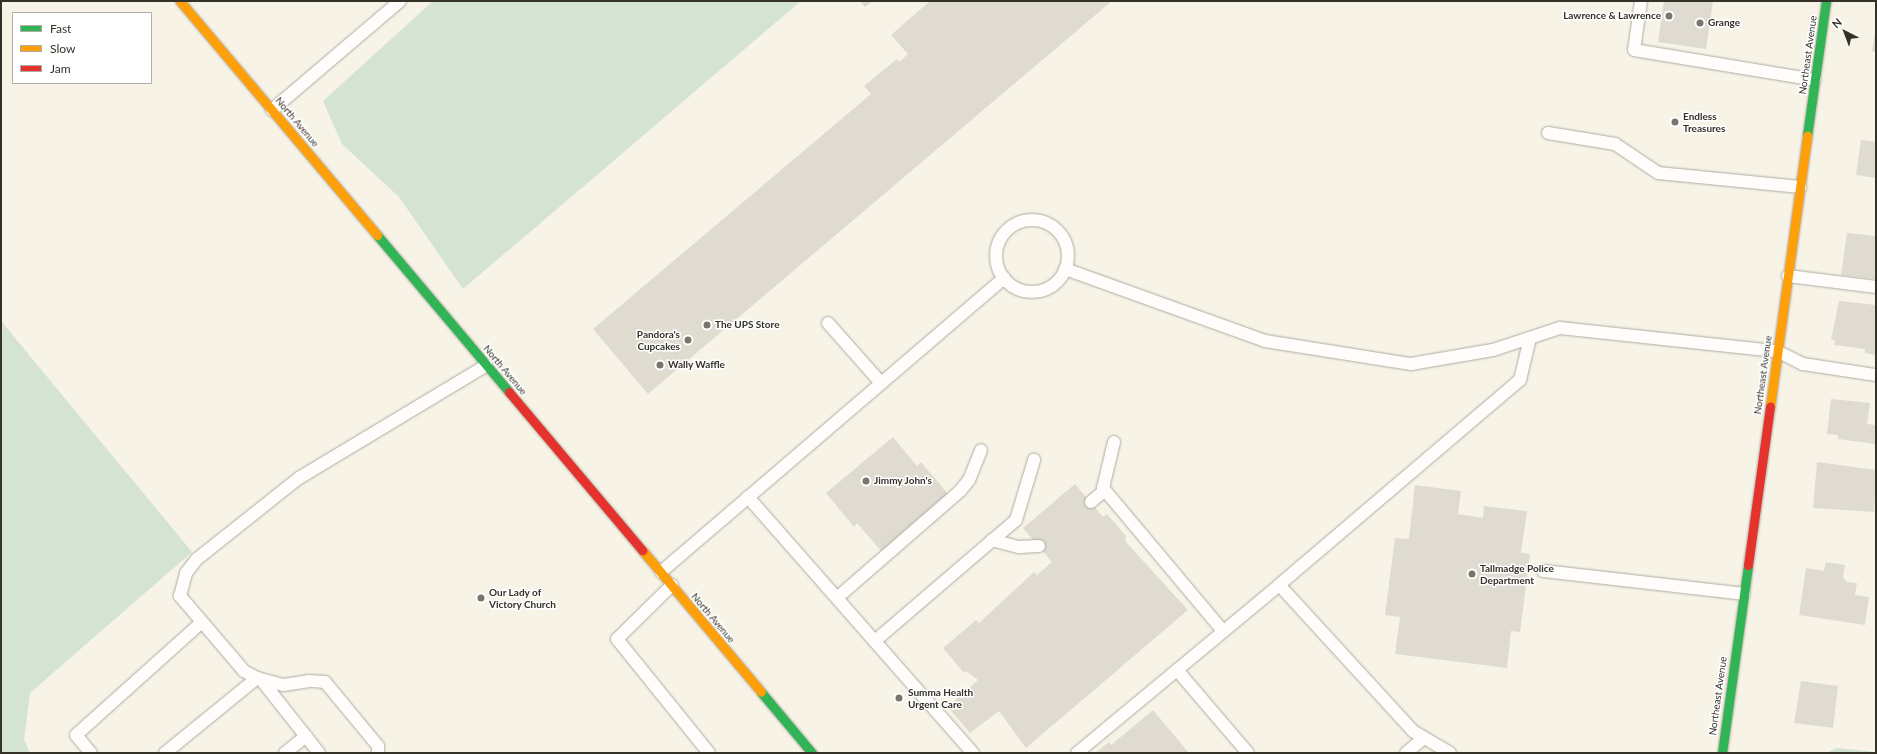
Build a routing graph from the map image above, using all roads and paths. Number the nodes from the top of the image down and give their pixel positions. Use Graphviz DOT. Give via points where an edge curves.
graph roads {
  1 [pos="180,1"];
  2 [pos="400,1"];
  3 [pos="1641,1"];
  4 [pos="1826,1"];
  5 [pos="1815,80"];
  6 [pos="272,110"];
  7 [pos="1548,133"];
  8 [pos="1800,187"];
  9 [pos="1065,269"];
  10 [pos="1788,276"];
  11 [pos="1004,278"];
  12 [pos="1876,287"];
  13 [pos="828,323"];
  14 [pos="1530,338"];
  15 [pos="1777,351"];
  16 [pos="487,365"];
  17 [pos="1876,375"];
  18 [pos="881,383"];
  19 [pos="1114,442"];
  20 [pos="981,450"];
  21 [pos="1034,460"];
  22 [pos="1105,490"];
  23 [pos="748,497"];
  24 [pos="1090,502"];
  25 [pos="992,540"];
  26 [pos="1039,546"];
  27 [pos="1543,571"];
  28 [pos="661,572"];
  29 [pos="1279,585"];
  30 [pos="672,586"];
  31 [pos="1744,594"];
  32 [pos="838,598"];
  33 [pos="202,622"];
  34 [pos="1223,631"];
  35 [pos="876,640"];
  36 [pos="1177,670"];
  37 [pos="260,680"];
  38 [pos="306,736"];
  39 [pos="1424,738"];
  40 [pos="91,753"];
  41 [pos="165,753"];
  42 [pos="285,753"];
  43 [pos="319,753"];
  44 [pos="378,753"];
  45 [pos="709,753"];
  46 [pos="812,753"];
  47 [pos="972,753"];
  48 [pos="1077,753"];
  49 [pos="1248,753"];
  50 [pos="1406,753"];
  51 [pos="1450,753"];
  52 [pos="1722,753"];
  1 -- 6 [label="main road, North Avenue"];
  2 -- 6 [label="lane"];
  3 -- 5 [label="lane" via="1634,50"];
  4 -- 5 [label="main road, Northeast Avenue"];
  5 -- 8 [label="main road, Northeast Avenue"];
  6 -- 16 [label="main road, North Avenue"];
  7 -- 8 [label="lane" via="1615,144 1658,173"];
  8 -- 10 [label="main road, Northeast Avenue"];
  9 -- 11 [label="lane" via="1049,288 1038,291 1015,288"];
  9 -- 11 [label="lane" via="1067,247 1062,236 1042,222 1030,220 1008,229 1000,239 996,261"];
  9 -- 14 [label="lane" via="1265,341 1411,364 1493,350"];
  10 -- 12 [label="lane"];
  10 -- 15 [label="main road, Northeast Avenue"];
  11 -- 18 [label="lane"];
  13 -- 18 [label="lane"];
  14 -- 15 [label="lane" via="1560,328"];
  14 -- 29 [label="lane" via="1520,380"];
  15 -- 17 [label="lane" via="1803,364"];
  15 -- 31 [label="main road, Northeast Avenue"];
  16 -- 28 [label="main road, North Avenue"];
  16 -- 33 [label="lane" via="299,478 197,559 186,573 180,596"];
  18 -- 23 [label="lane"];
  19 -- 22 [label="lane"];
  20 -- 32 [label="lane" via="969,480 960,491"];
  21 -- 25 [label="lane" via="1016,520"];
  22 -- 24 [label="lane"];
  22 -- 34 [label="lane"];
  23 -- 28 [label="lane"];
  23 -- 32 [label="lane"];
  25 -- 26 [label="lane" via="1019,547"];
  25 -- 35 [label="lane"];
  27 -- 31 [label="lane"];
  28 -- 30 [label="main road, North Avenue"];
  29 -- 34 [label="lane"];
  29 -- 39 [label="lane" via="1413,731"];
  30 -- 45 [label="lane" via="618,639"];
  30 -- 46 [label="main road, North Avenue"];
  31 -- 52 [label="main road, Northeast Avenue"];
  32 -- 35 [label="lane"];
  33 -- 37 [label="lane" via="244,670"];
  33 -- 40 [label="lane" via="76,735"];
  34 -- 36 [label="lane"];
  35 -- 47 [label="lane"];
  36 -- 48 [label="lane"];
  36 -- 49 [label="lane"];
  37 -- 38 [label="lane"];
  37 -- 41 [label="lane"];
  37 -- 44 [label="lane" via="282,685 309,681 325,682 378,746"];
  38 -- 42 [label="lane"];
  38 -- 43 [label="lane"];
  39 -- 50 [label="lane"];
  39 -- 51 [label="lane"];
}
